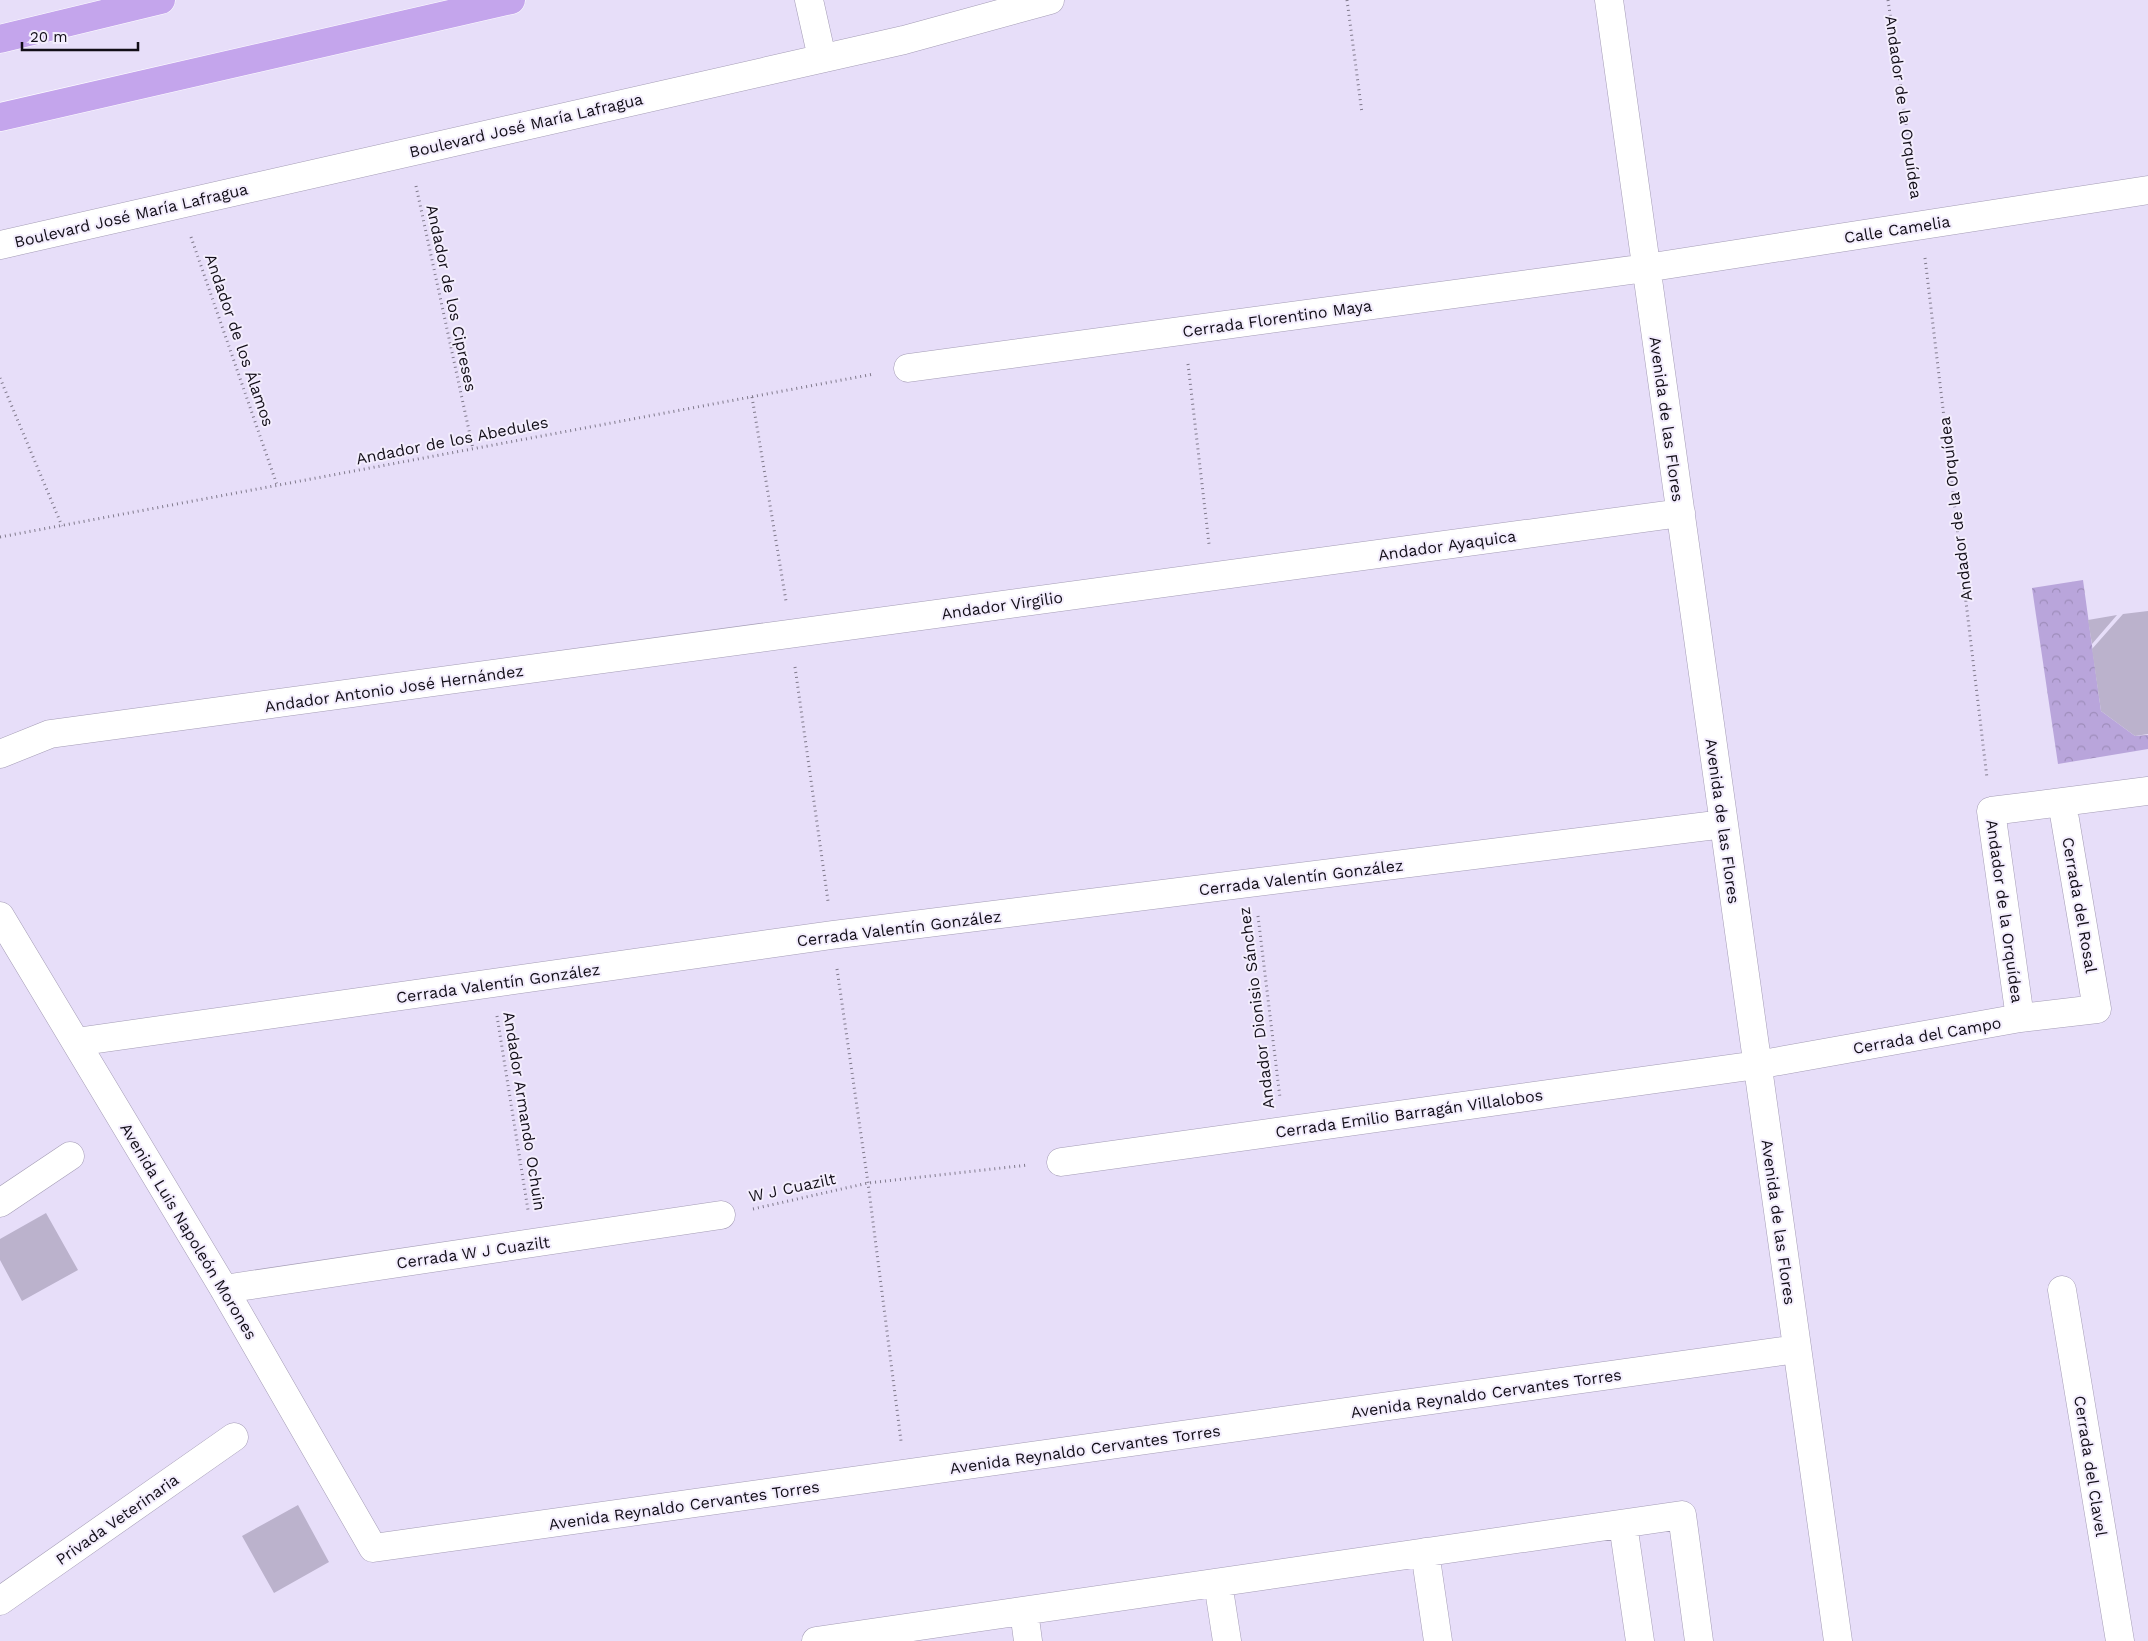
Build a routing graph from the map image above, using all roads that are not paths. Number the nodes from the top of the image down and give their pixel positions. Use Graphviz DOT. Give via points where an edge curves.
graph roads {
  1 [pos="161,0"];
  2 [pos="511,0"];
  3 [pos="809,0"];
  4 [pos="1050,0"];
  5 [pos="1609,0"];
  6 [pos="0,39"];
  7 [pos="822,58"];
  8 [pos="0,117"];
  9 [pos="2148,190"];
  10 [pos="0,245"];
  11 [pos="1646,268"];
  12 [pos="908,368"];
  13 [pos="1680,513"];
  14 [pos="1213,577"];
  15 [pos="791,634"];
  16 [pos="0,754"];
  17 [pos="2148,791"];
  18 [pos="2062,802"];
  19 [pos="1724,824"];
  20 [pos="0,916"];
  21 [pos="2097,1008"];
  22 [pos="2020,1018"];
  23 [pos="76,1042"];
  24 [pos="1757,1064"];
  25 [pos="70,1156"];
  26 [pos="1061,1162"];
  27 [pos="0,1203"];
  28 [pos="722,1216"];
  29 [pos="224,1289"];
  30 [pos="2062,1290"];
  31 [pos="1797,1349"];
  32 [pos="234,1437"];
  33 [pos="1623,1524"];
  34 [pos="373,1548"];
  35 [pos="1425,1552"];
  36 [pos="1218,1583"];
  37 [pos="0,1600"];
  38 [pos="1024,1611"];
  39 [pos="819,1641"];
  40 [pos="1028,1641"];
  41 [pos="1227,1641"];
  42 [pos="1438,1641"];
  43 [pos="1640,1641"];
  44 [pos="1699,1641"];
  45 [pos="1838,1641"];
  46 [pos="2120,1641"];
  1 -- 6 [label="main road"];
  2 -- 8 [label="main road"];
  3 -- 7 [label="street"];
  4 -- 7 [label="street, Boulevard José María Lafragua" via="904,40"];
  5 -- 11 [label="street, Avenida de las Flores"];
  7 -- 10 [label="street, Boulevard José María Lafragua"];
  9 -- 11 [label="street, Calle Camelia"];
  11 -- 12 [label="street, Cerrada Florentino Maya"];
  11 -- 13 [label="street, Avenida de las Flores"];
  13 -- 14 [label="street, Andador Ayaquica"];
  13 -- 19 [label="street, Avenida de las Flores"];
  14 -- 15 [label="street, Andador Virgilio"];
  15 -- 16 [label="street, Andador Antonio José Hernández" via="50,734"];
  17 -- 18 [label="street"];
  18 -- 21 [label="street, Cerrada del Rosal"];
  18 -- 22 [label="street, Andador de la Orquídea" via="1991,811"];
  19 -- 23 [label="street, Cerrada Valentín González" via="832,936"];
  19 -- 24 [label="street, Avenida de las Flores"];
  20 -- 23 [label="street, Avenida Luis Napoleón Morones"];
  21 -- 22 [label="street, Cerrada del Campo"];
  22 -- 24 [label="street, Cerrada del Campo"];
  23 -- 29 [label="street, Avenida Luis Napoleón Morones"];
  24 -- 26 [label="street, Cerrada Emilio Barragán Villalobos"];
  24 -- 31 [label="street, Avenida de las Flores"];
  25 -- 27 [label="street"];
  28 -- 29 [label="street, Cerrada W J Cuazilt"];
  29 -- 34 [label="street, Avenida Luis Napoleón Morones"];
  30 -- 46 [label="street, Cerrada del Clavel"];
  31 -- 34 [label="street, Avenida Reynaldo Cervantes Torres"];
  31 -- 45 [label="street, Avenida de las Flores"];
  32 -- 37 [label="street, Privada Veterinaria"];
  33 -- 35 [label="street"];
  33 -- 43 [label="street"];
  33 -- 44 [label="street" via="1682,1515"];
  35 -- 36 [label="street"];
  35 -- 42 [label="street"];
  36 -- 38 [label="street"];
  36 -- 41 [label="street"];
  38 -- 39 [label="street"];
  38 -- 40 [label="street"];
}
